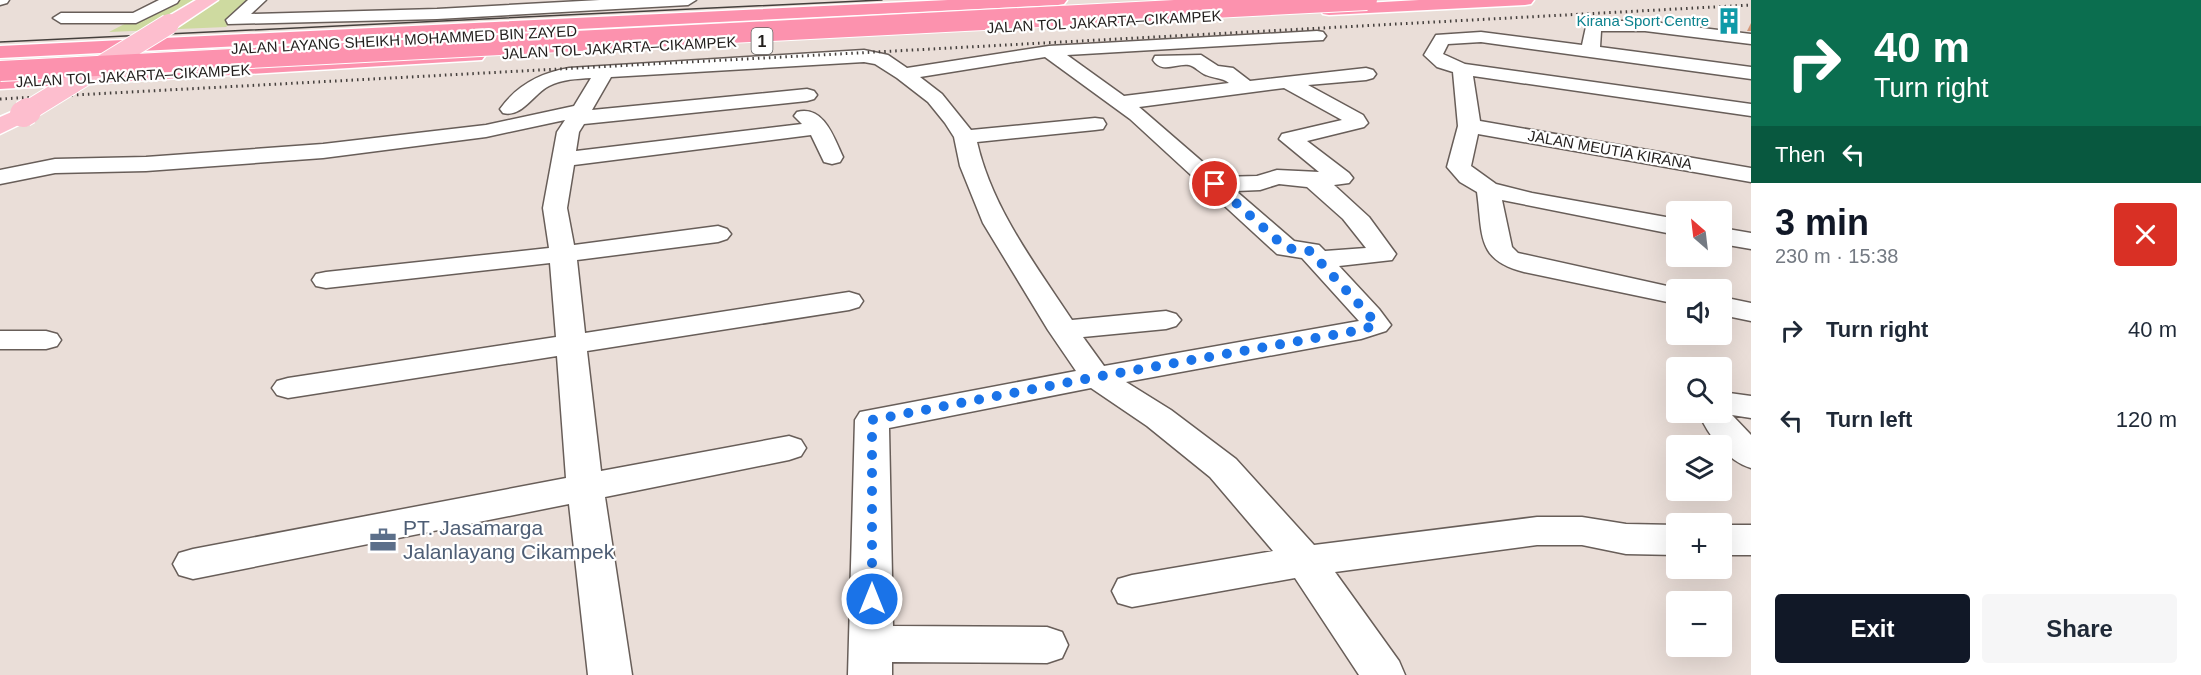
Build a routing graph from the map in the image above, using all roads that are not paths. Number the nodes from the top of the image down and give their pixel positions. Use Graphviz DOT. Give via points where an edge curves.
graph roads {
  1 [pos="171,0"];
  2 [pos="209,0"];
  3 [pos="258,0"];
  4 [pos="688,0"];
  5 [pos="1058,0"];
  6 [pos="1203,0"];
  7 [pos="1367,0"];
  8 [pos="1525,0"];
  9 [pos="61,18"];
  10 [pos="1317,36"];
  11 [pos="1751,39"];
  12 [pos="1142,46"];
  13 [pos="1591,50"];
  14 [pos="1050,51"];
  15 [pos="0,52"];
  16 [pos="0,60"];
  17 [pos="606,64"];
  18 [pos="1462,69"];
  19 [pos="0,71"];
  20 [pos="1751,73"];
  21 [pos="904,74"];
  22 [pos="1366,74"];
  23 [pos="1288,82"];
  24 [pos="0,83"];
  25 [pos="1248,88"];
  26 [pos="807,95"];
  27 [pos="1120,103"];
  28 [pos="676,108"];
  29 [pos="510,109"];
  30 [pos="1751,111"];
  31 [pos="580,114"];
  32 [pos="1469,119"];
  33 [pos="1095,124"];
  34 [pos="0,127"];
  35 [pos="686,137"];
  36 [pos="965,137"];
  37 [pos="831,157"];
  38 [pos="562,160"];
  39 [pos="1751,160"];
  40 [pos="1751,175"];
  41 [pos="0,177"];
  42 [pos="1313,180"];
  43 [pos="1215,184"];
  44 [pos="1488,189"];
  45 [pos="1666,225"];
  46 [pos="718,234"];
  47 [pos="1732,238"];
  48 [pos="1751,241"];
  49 [pos="563,254"];
  50 [pos="1319,260"];
  51 [pos="326,280"];
  52 [pos="1666,295"];
  53 [pos="849,301"];
  54 [pos="1732,308"];
  55 [pos="1751,312"];
  56 [pos="1167,320"];
  57 [pos="1063,330"];
  58 [pos="0,340"];
  59 [pos="46,340"];
  60 [pos="570,345"];
  61 [pos="1096,377"];
  62 [pos="288,388"];
  63 [pos="1732,404"];
  64 [pos="1751,407"];
  65 [pos="1720,423"];
  66 [pos="789,448"];
  67 [pos="1751,456"];
  68 [pos="585,487"];
  69 [pos="1666,540"];
  70 [pos="1732,540"];
  71 [pos="1751,540"];
  72 [pos="1305,561"];
  73 [pos="193,564"];
  74 [pos="1132,591"];
  75 [pos="1047,645"];
  76 [pos="871,660"];
  77 [pos="610,675"];
  78 [pos="1383,675"];
  1 -- 9 [label="street" via="135,18"];
  2 -- 34 [label="main road, bridge"];
  3 -- 4 [label="street" via="234,20"];
  5 -- 15 [label="highway, JALAN TOL JAKARTA–CIKAMPEK / 1"];
  6 -- 16 [label="highway, JALAN LAYANG SHEIKH MOHAMMED BIN ZAYED / 1, bridge"];
  7 -- 19 [label="highway, JALAN LAYANG SHEIKH MOHAMMED BIN ZAYED / 1, bridge"];
  8 -- 17 [label="highway, JALAN TOL JAKARTA–CIKAMPEK / 1"];
  10 -- 12 [label="street"];
  11 -- 13 [label="street" via="1645,27 1593,26"];
  12 -- 14 [label="street"];
  12 -- 25 [label="street" via="1164,62 1194,59 1213,71 1226,72"];
  13 -- 18 [label="street" via="1481,37 1442,39 1433,56"];
  13 -- 20 [label="street"];
  14 -- 21 [label="street"];
  14 -- 27 [label="street"];
  17 -- 21 [label="street" via="864,56 881,59"];
  17 -- 24 [label="highway, JALAN TOL JAKARTA–CIKAMPEK / 1"];
  17 -- 29 [label="street" via="543,79"];
  17 -- 31 [label="street"];
  18 -- 30 [label="street"];
  18 -- 32 [label="street"];
  21 -- 36 [label="street" via="935,98"];
  22 -- 23 [label="street"];
  23 -- 25 [label="street"];
  23 -- 42 [label="street" via="1356,119 1357,123 1290,139 1341,178"];
  25 -- 27 [label="street"];
  26 -- 28 [label="street"];
  27 -- 43 [label="street"];
  28 -- 31 [label="street"];
  28 -- 35 [label="street"];
  31 -- 38 [label="street" via="568,132"];
  31 -- 41 [label="street" via="486,131 323,151 147,164 55,166"];
  32 -- 39 [label="street, JALAN MEUTIA KIRANA"];
  32 -- 40 [label="street, JALAN MEUTIA KIRANA"];
  32 -- 44 [label="street" via="1459,166 1468,177"];
  33 -- 36 [label="street"];
  35 -- 37 [label="street" via="819,128"];
  35 -- 38 [label="street"];
  36 -- 57 [label="street" via="971,166 996,223"];
  38 -- 49 [label="street" via="555,208"];
  42 -- 43 [label="street" via="1277,177 1260,183"];
  42 -- 50 [label="street" via="1367,229 1383,254"];
  43 -- 50 [label="street" via="1286,248 1310,251"];
  44 -- 45 [label="street"];
  44 -- 52 [label="street" via="1499,250 1509,259"];
  46 -- 49 [label="street"];
  47 -- 48 [label="street"];
  49 -- 51 [label="street"];
  49 -- 60 [label="street"];
  50 -- 61 [label="street" via="1376,325"];
  53 -- 60 [label="street"];
  54 -- 55 [label="street"];
  56 -- 57 [label="street"];
  57 -- 61 [label="street"];
  58 -- 59 [label="street"];
  60 -- 62 [label="street"];
  60 -- 68 [label="street"];
  61 -- 72 [label="street" via="1160,418 1222,468"];
  61 -- 76 [label="street" via="872,420"];
  63 -- 64 [label="street"];
  65 -- 67 [label="street"];
  66 -- 68 [label="street"];
  68 -- 73 [label="street"];
  68 -- 77 [label="street"];
  69 -- 72 [label="street" via="1537,531"];
  70 -- 71 [label="street"];
  72 -- 74 [label="street"];
  72 -- 78 [label="street"];
  75 -- 76 [label="street"];
}
